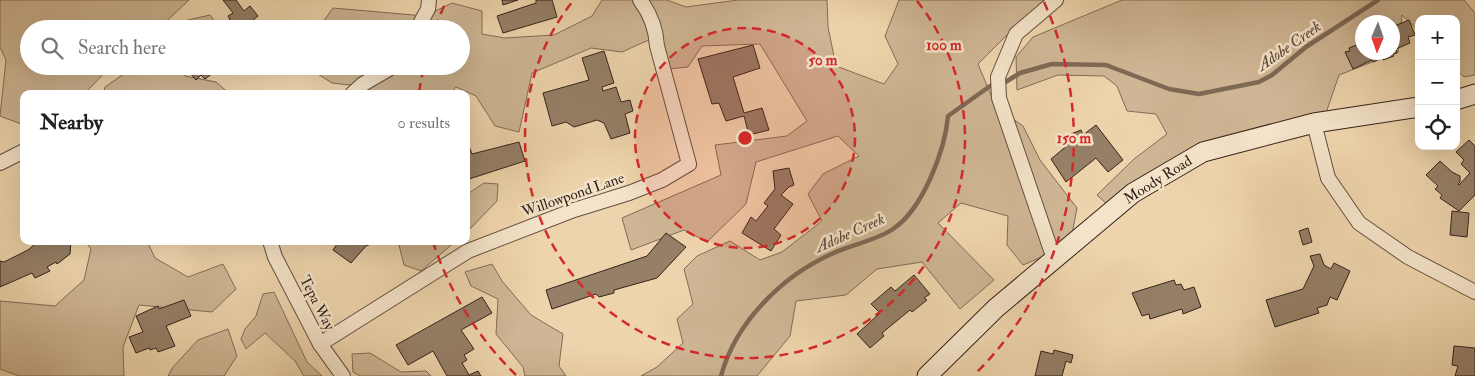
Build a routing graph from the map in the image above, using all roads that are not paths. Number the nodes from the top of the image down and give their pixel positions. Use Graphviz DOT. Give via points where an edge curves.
graph roads {
  1 [pos="429,0"];
  2 [pos="640,0"];
  3 [pos="1056,0"];
  4 [pos="422,20"];
  5 [pos="378,75"];
  6 [pos="356,90"];
  7 [pos="1475,94"];
  8 [pos="1460,99"];
  9 [pos="1415,108"];
  10 [pos="1314,123"];
  11 [pos="20,152"];
  12 [pos="0,163"];
  13 [pos="271,245"];
  14 [pos="1054,259"];
  15 [pos="1475,292"];
  16 [pos="320,344"];
  17 [pos="343,376"];
  18 [pos="927,376"];
  1 -- 4 [label="street"];
  2 -- 16 [label="street, Willowpond Lane" via="648,10 656,36 689,164 662,180 629,193 574,210 468,251"];
  3 -- 14 [label="street" via="1016,34 998,77 999,98"];
  5 -- 6 [label="street"];
  7 -- 8 [label="street"];
  9 -- 10 [label="street, Moody Road"];
  10 -- 14 [label="street, Moody Road" via="1203,152 1133,193"];
  10 -- 15 [label="street" via="1328,178 1359,223 1408,257"];
  11 -- 12 [label="street"];
  13 -- 16 [label="street, Tepa Way"];
  14 -- 18 [label="street, Moody Road" via="996,308"];
  16 -- 17 [label="street, Tepa Way"];
}
